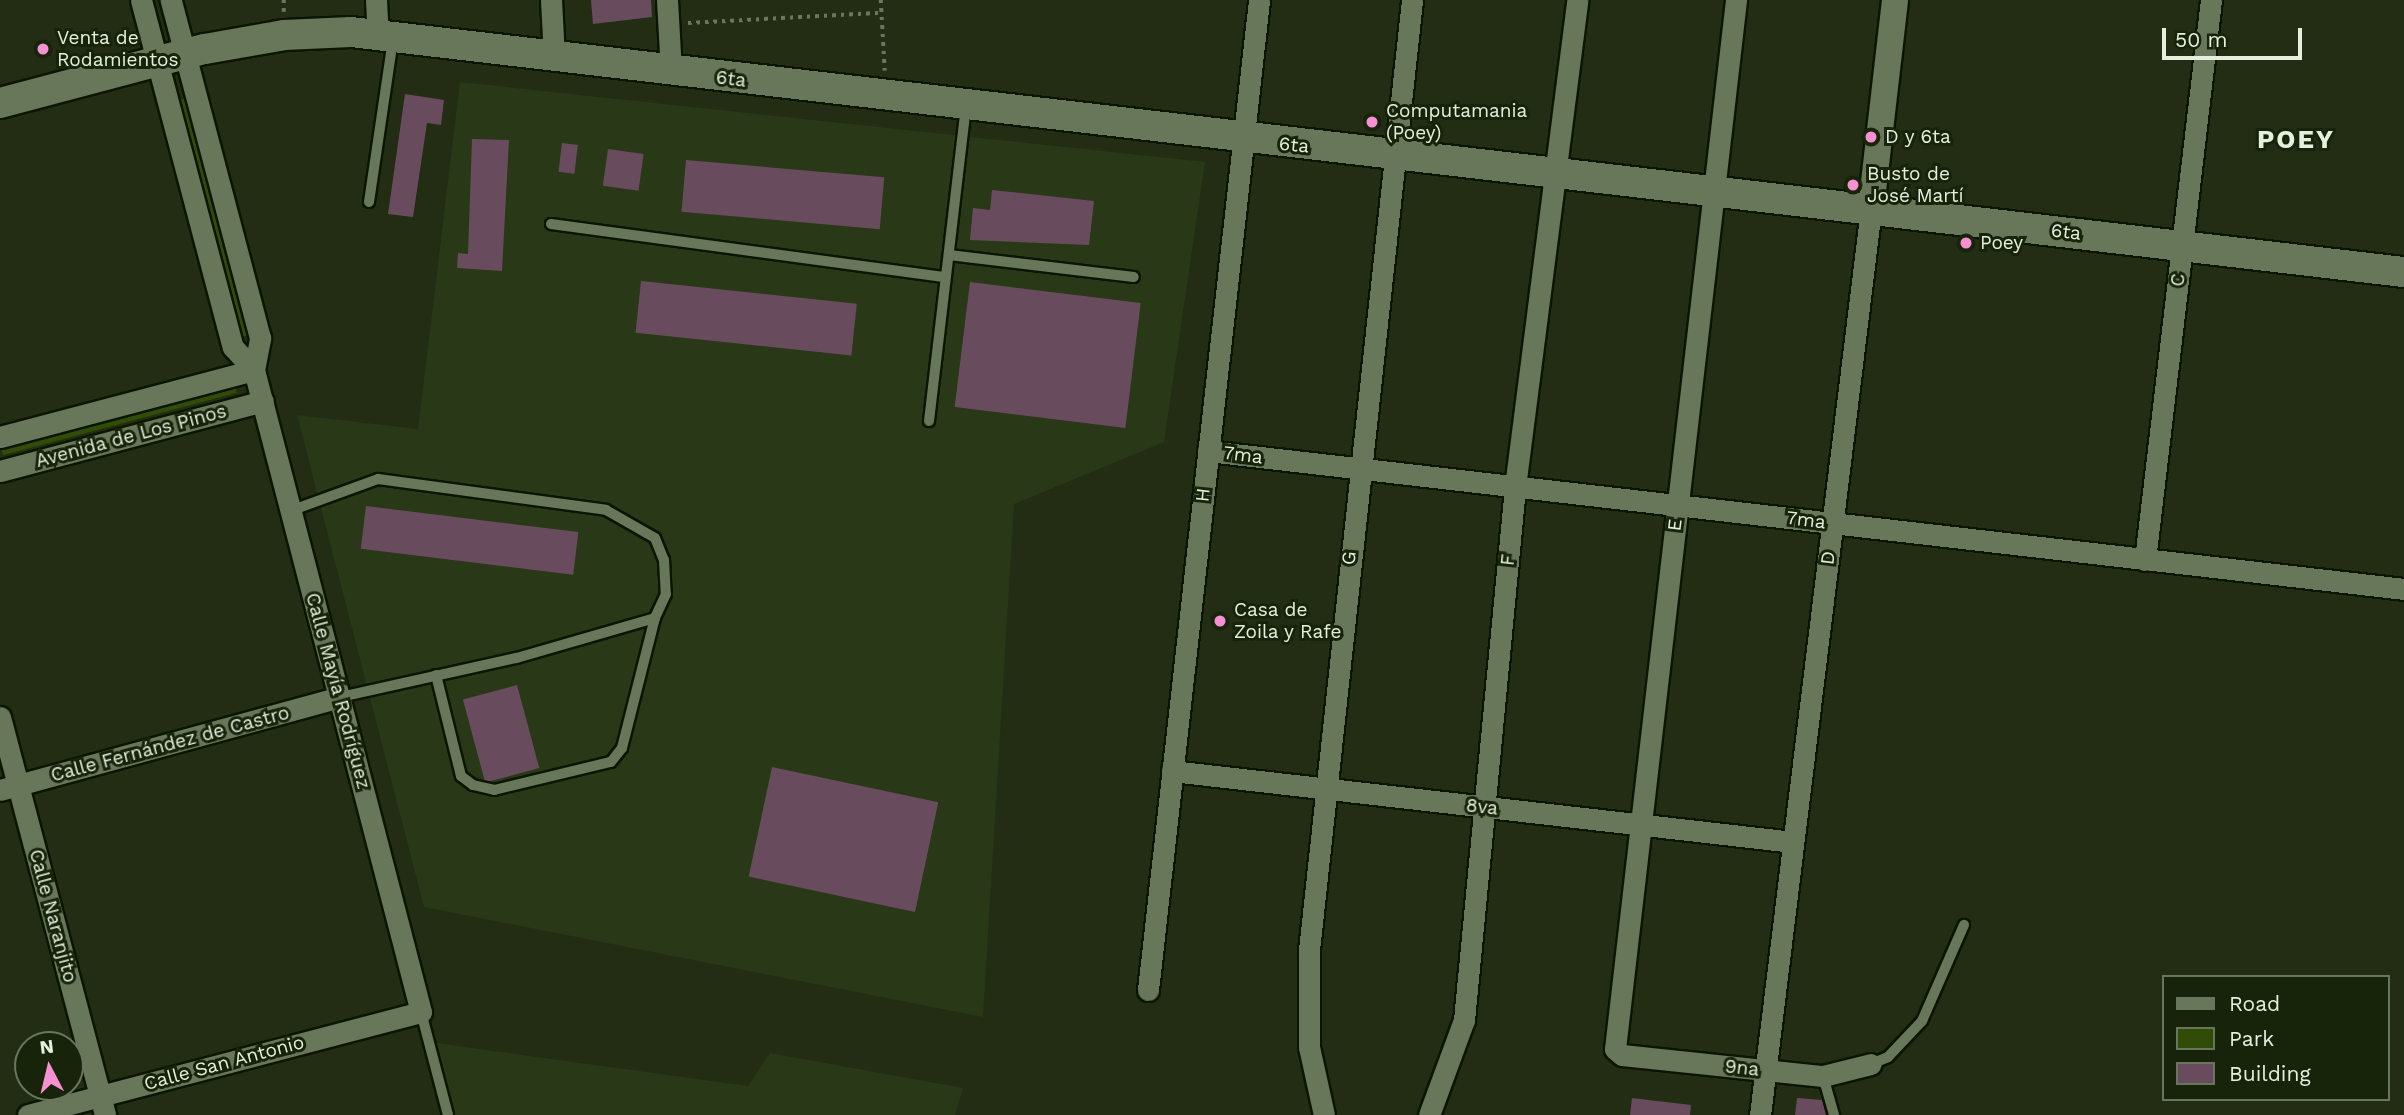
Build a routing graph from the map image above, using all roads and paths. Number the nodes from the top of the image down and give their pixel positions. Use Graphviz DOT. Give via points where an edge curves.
graph roads {
  1 [pos="141,0"];
  2 [pos="171,0"];
  3 [pos="376,0"];
  4 [pos="551,0"];
  5 [pos="667,0"];
  6 [pos="881,0"];
  7 [pos="1259,0"];
  8 [pos="1412,0"];
  9 [pos="1577,0"];
  10 [pos="1735,0"];
  11 [pos="1895,0"];
  12 [pos="2211,0"];
  13 [pos="882,13"];
  14 [pos="668,24"];
  15 [pos="386,36"];
  16 [pos="171,57"];
  17 [pos="554,57"];
  18 [pos="671,72"];
  19 [pos="886,98"];
  20 [pos="0,103"];
  21 [pos="966,107"];
  22 [pos="1243,139"];
  23 [pos="1396,156"];
  24 [pos="1558,173"];
  25 [pos="1714,190"];
  26 [pos="369,202"];
  27 [pos="1871,208"];
  28 [pos="551,224"];
  29 [pos="2182,246"];
  30 [pos="948,255"];
  31 [pos="2404,272"];
  32 [pos="945,277"];
  33 [pos="1134,277"];
  34 [pos="254,370"];
  35 [pos="263,401"];
  36 [pos="929,421"];
  37 [pos="0,437"];
  38 [pos="1208,452"];
  39 [pos="1357,469"];
  40 [pos="0,471"];
  41 [pos="1516,487"];
  42 [pos="1678,506"];
  43 [pos="290,511"];
  44 [pos="1832,523"];
  45 [pos="2145,559"];
  46 [pos="2404,589"];
  47 [pos="655,618"];
  48 [pos="436,675"];
  49 [pos="340,697"];
  50 [pos="0,717"];
  51 [pos="1172,771"];
  52 [pos="9,788"];
  53 [pos="1327,789"];
  54 [pos="1484,807"];
  55 [pos="1641,825"];
  56 [pos="1793,842"];
  57 [pos="1964,925"];
  58 [pos="1148,990"];
  59 [pos="421,1012"];
  60 [pos="1615,1049"];
  61 [pos="1871,1064"];
  62 [pos="1763,1071"];
  63 [pos="1823,1076"];
  64 [pos="103,1105"];
  65 [pos="28,1115"];
  66 [pos="448,1115"];
  67 [pos="1324,1115"];
  68 [pos="1429,1115"];
  69 [pos="1760,1115"];
  70 [pos="1834,1115"];
  1 -- 16 [label="street, Calle Mayía Rodríguez"];
  2 -- 16 [label="street, Calle Mayía Rodríguez"];
  3 -- 15 [label="street"];
  4 -- 17 [label="street"];
  5 -- 14 [label="street"];
  6 -- 13 [label="path"];
  7 -- 22 [label="street, H"];
  8 -- 23 [label="street, G"];
  9 -- 24 [label="street, F"];
  10 -- 25 [label="street, E"];
  11 -- 27 [label="street, D"];
  12 -- 29 [label="street, C"];
  13 -- 14 [label="path"];
  13 -- 19 [label="path"];
  14 -- 18 [label="street"];
  15 -- 16 [label="main road, 6ta" via="284,35"];
  15 -- 17 [label="main road, 6ta"];
  15 -- 26 [label="lane"];
  16 -- 20 [label="main road, 6ta"];
  16 -- 34 [label="street, Calle Mayía Rodríguez" via="260,338"];
  16 -- 34 [label="street, Calle Mayía Rodríguez" via="233,347"];
  17 -- 18 [label="main road, 6ta"];
  18 -- 19 [label="main road, 6ta"];
  19 -- 21 [label="main road, 6ta"];
  21 -- 22 [label="main road, 6ta"];
  21 -- 30 [label="lane"];
  22 -- 23 [label="main road, 6ta"];
  22 -- 38 [label="street, H"];
  23 -- 24 [label="main road, 6ta"];
  23 -- 39 [label="street, G"];
  24 -- 25 [label="main road, 6ta"];
  24 -- 41 [label="street, F"];
  25 -- 27 [label="main road, 6ta"];
  25 -- 42 [label="street, E"];
  27 -- 29 [label="main road, 6ta"];
  27 -- 44 [label="street, D"];
  28 -- 32 [label="lane"];
  29 -- 31 [label="main road, 6ta"];
  29 -- 45 [label="street, C"];
  30 -- 32 [label="lane"];
  30 -- 33 [label="lane"];
  32 -- 36 [label="lane"];
  34 -- 35 [label="street, Calle Mayía Rodríguez"];
  34 -- 37 [label="street, Avenida de Los Pinos"];
  35 -- 40 [label="street, Avenida de Los Pinos"];
  35 -- 43 [label="street, Calle Mayía Rodríguez"];
  38 -- 39 [label="street, 7ma"];
  38 -- 51 [label="street, H"];
  39 -- 41 [label="street, 7ma"];
  39 -- 53 [label="street, G"];
  41 -- 42 [label="street, 7ma"];
  41 -- 54 [label="street, F"];
  42 -- 44 [label="street, 7ma"];
  42 -- 55 [label="street, E"];
  43 -- 47 [label="lane" via="336,497 365,478 606,510 635,522 660,547 666,594"];
  43 -- 49 [label="street, Calle Mayía Rodríguez"];
  44 -- 45 [label="street, 7ma"];
  44 -- 56 [label="street, D"];
  45 -- 46 [label="street, 7ma"];
  47 -- 48 [label="lane"];
  47 -- 48 [label="lane" via="622,748 611,762 494,790 473,785 461,776"];
  48 -- 49 [label="lane"];
  49 -- 52 [label="street, Calle Fernández de Castro"];
  49 -- 59 [label="street, Calle Mayía Rodríguez"];
  50 -- 52 [label="street, Calle Naranjito"];
  51 -- 53 [label="street, 8va"];
  51 -- 58 [label="street, H"];
  52 -- 64 [label="street, Calle Naranjito"];
  53 -- 54 [label="street, 8va"];
  53 -- 67 [label="street, G" via="1307,1007"];
  54 -- 55 [label="street, 8va"];
  54 -- 68 [label="street, F" via="1464,1020"];
  55 -- 56 [label="street, 8va"];
  55 -- 60 [label="street, E"];
  56 -- 62 [label="street, D"];
  57 -- 61 [label="lane" via="1922,1021 1888,1057"];
  59 -- 64 [label="street, Calle San Antonio"];
  59 -- 66 [label="lane"];
  60 -- 62 [label="street, 9na"];
  61 -- 63 [label="street, 9na"];
  62 -- 63 [label="street, 9na"];
  62 -- 69 [label="street, D"];
  63 -- 70 [label="lane"];
  64 -- 65 [label="street, Calle San Antonio"];
}
